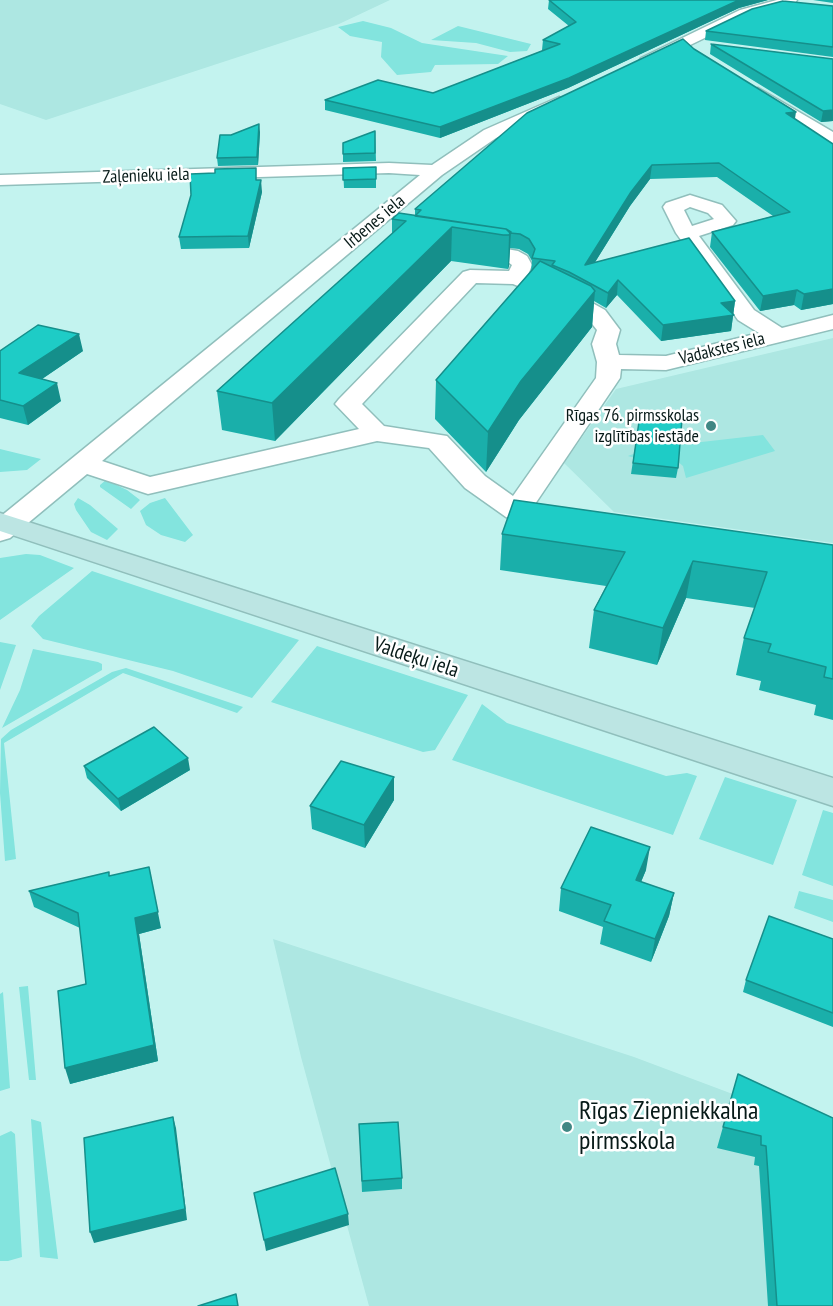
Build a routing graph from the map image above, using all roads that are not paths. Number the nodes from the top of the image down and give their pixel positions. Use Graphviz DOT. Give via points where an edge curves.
graph roads {
  1 [pos="791,3"];
  2 [pos="684,43"];
  3 [pos="705,52"];
  4 [pos="625,70"];
  5 [pos="747,86"];
  6 [pos="572,96"];
  7 [pos="833,139"];
  8 [pos="436,171"];
  9 [pos="0,180"];
  10 [pos="363,232"];
  11 [pos="686,233"];
  12 [pos="391,236"];
  13 [pos="445,245"];
  14 [pos="516,278"];
  15 [pos="833,322"];
  16 [pos="778,335"];
  17 [pos="609,362"];
  18 [pos="377,433"];
  19 [pos="85,464"];
  20 [pos="516,511"];
  21 [pos="568,524"];
  22 [pos="3,526"];
  23 [pos="833,792"];
  1 -- 2 [label="street" via="745,13"];
  2 -- 3 [label="street"];
  2 -- 4 [label="street"];
  5 -- 7 [label="street"];
  6 -- 8 [label="street, Irbenes iela" via="490,134"];
  8 -- 9 [label="street, Zaļenieku iela" via="388,168"];
  8 -- 10 [label="street, Irbenes iela"];
  10 -- 12 [label="street"];
  10 -- 19 [label="street, Irbenes iela"];
  11 -- 16 [label="street" via="746,315"];
  13 -- 14 [label="street" via="511,255 522,265"];
  14 -- 17 [label="street" via="559,294 597,315 609,330 604,344"];
  14 -- 18 [label="street" via="470,276 348,404"];
  15 -- 16 [label="street, Vadakstes iela"];
  16 -- 17 [label="street, Vadakstes iela" via="666,363"];
  17 -- 20 [label="street" via="608,378"];
  18 -- 19 [label="street" via="148,486"];
  18 -- 20 [label="street" via="438,442 475,482"];
  19 -- 22 [label="street, Irbenes iela"];
  20 -- 21 [label="street"];
  22 -- 23 [label="street, Valdeķu iela"];
}
